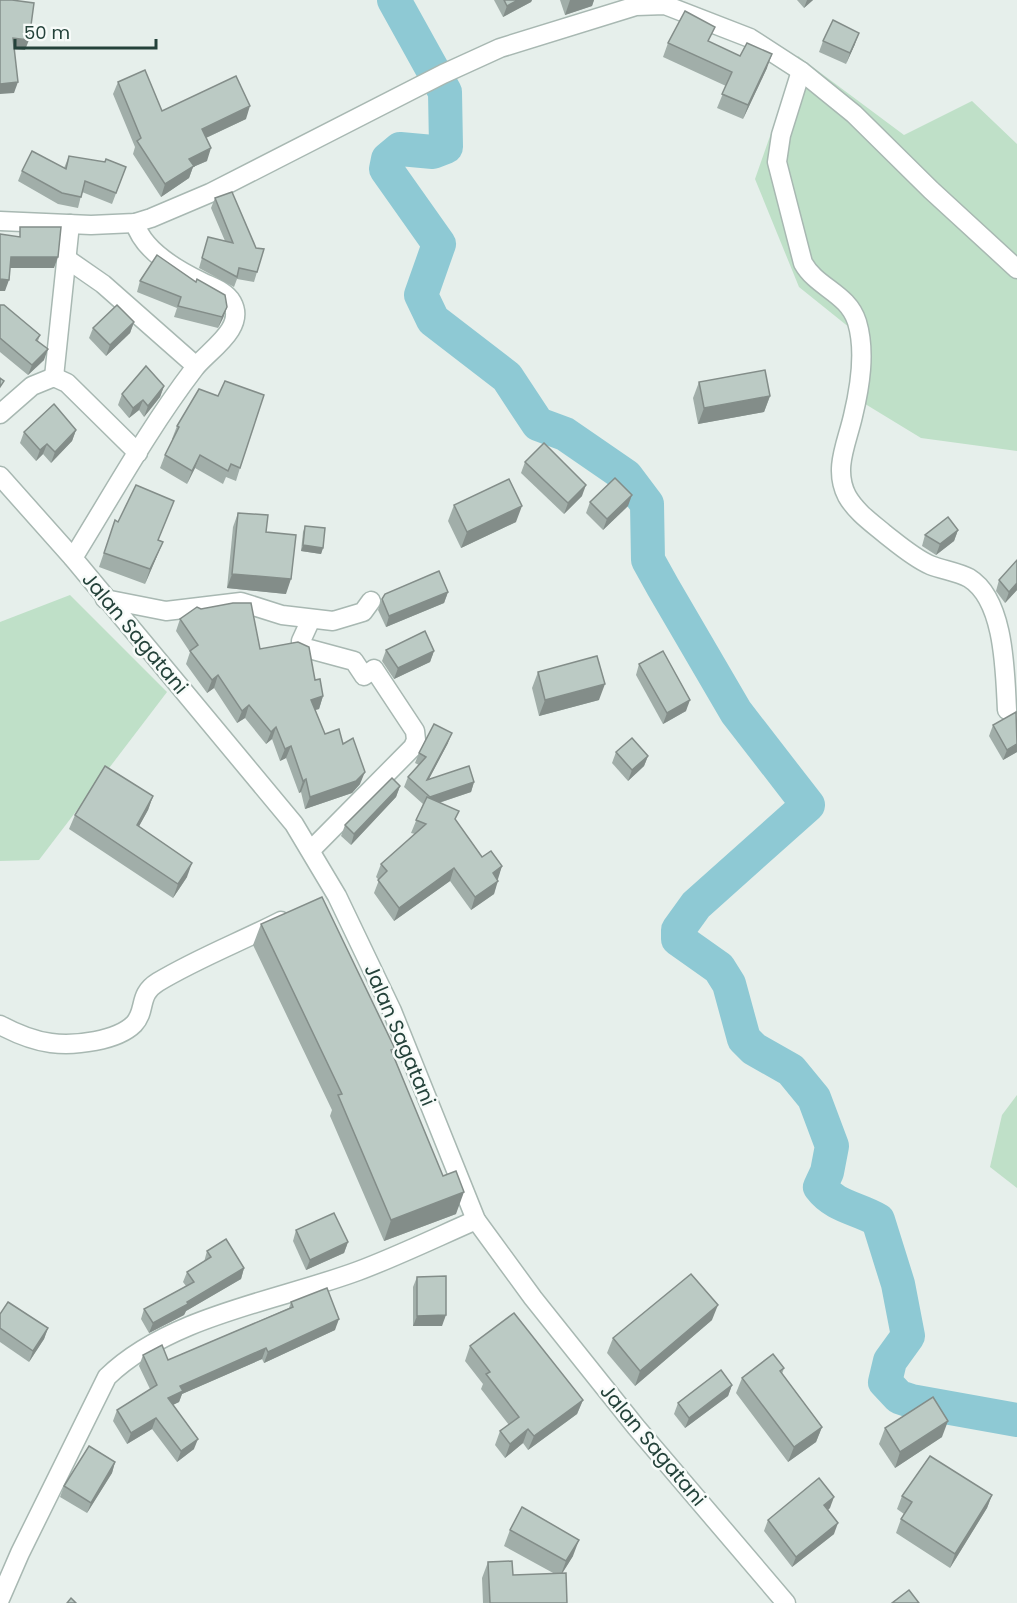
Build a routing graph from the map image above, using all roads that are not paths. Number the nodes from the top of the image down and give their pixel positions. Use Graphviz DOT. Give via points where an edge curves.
graph roads {
  1 [pos="665,3"];
  2 [pos="801,71"];
  3 [pos="0,220"];
  4 [pos="135,223"];
  5 [pos="70,224"];
  6 [pos="67,259"];
  7 [pos="1017,269"];
  8 [pos="196,366"];
  9 [pos="54,377"];
  10 [pos="0,414"];
  11 [pos="138,453"];
  12 [pos="0,476"];
  13 [pos="73,558"];
  14 [pos="105,599"];
  15 [pos="371,601"];
  16 [pos="311,619"];
  17 [pos="1007,710"];
  18 [pos="311,850"];
  19 [pos="337,897"];
  20 [pos="317,904"];
  21 [pos="295,914"];
  22 [pos="0,1025"];
  23 [pos="476,1220"];
  24 [pos="0,1599"];
  25 [pos="786,1603"];
  1 -- 2 [label="street" via="750,38"];
  1 -- 4 [label="street" via="636,6 500,48 210,193"];
  2 -- 7 [label="street" via="854,114"];
  2 -- 17 [label="street" via="781,135 777,162 803,263 848,303 860,334 862,367 844,447 843,487 859,513 904,549 978,586 989,603 1002,639"];
  3 -- 5 [label="street"];
  4 -- 5 [label="street"];
  4 -- 8 [label="street" via="138,234 161,257 232,301 231,328"];
  5 -- 6 [label="street"];
  6 -- 8 [label="street" via="103,284"];
  6 -- 9 [label="street"];
  8 -- 11 [label="street"];
  9 -- 10 [label="street" via="32,386"];
  9 -- 11 [label="street" via="73,389"];
  11 -- 13 [label="street"];
  12 -- 13 [label="street, Jalan Sagatani"];
  13 -- 14 [label="street, Jalan Sagatani"];
  14 -- 16 [label="street" via="166,611 241,602"];
  14 -- 18 [label="street, Jalan Sagatani" via="294,824"];
  15 -- 16 [label="street" via="363,612 352,617 333,621"];
  16 -- 18 [label="street" via="302,646 354,661 364,676 374,669 415,730 416,740"];
  18 -- 19 [label="street, Jalan Sagatani"];
  19 -- 20 [label="street"];
  19 -- 23 [label="street, Jalan Sagatani" via="392,1011"];
  21 -- 22 [label="street" via="214,951 153,986 144,996 139,1018 117,1034 80,1043 51,1043"];
  23 -- 24 [label="street" via="359,1271 206,1321 142,1348 122,1362 107,1377"];
  23 -- 25 [label="street, Jalan Sagatani" via="636,1427"];
}
